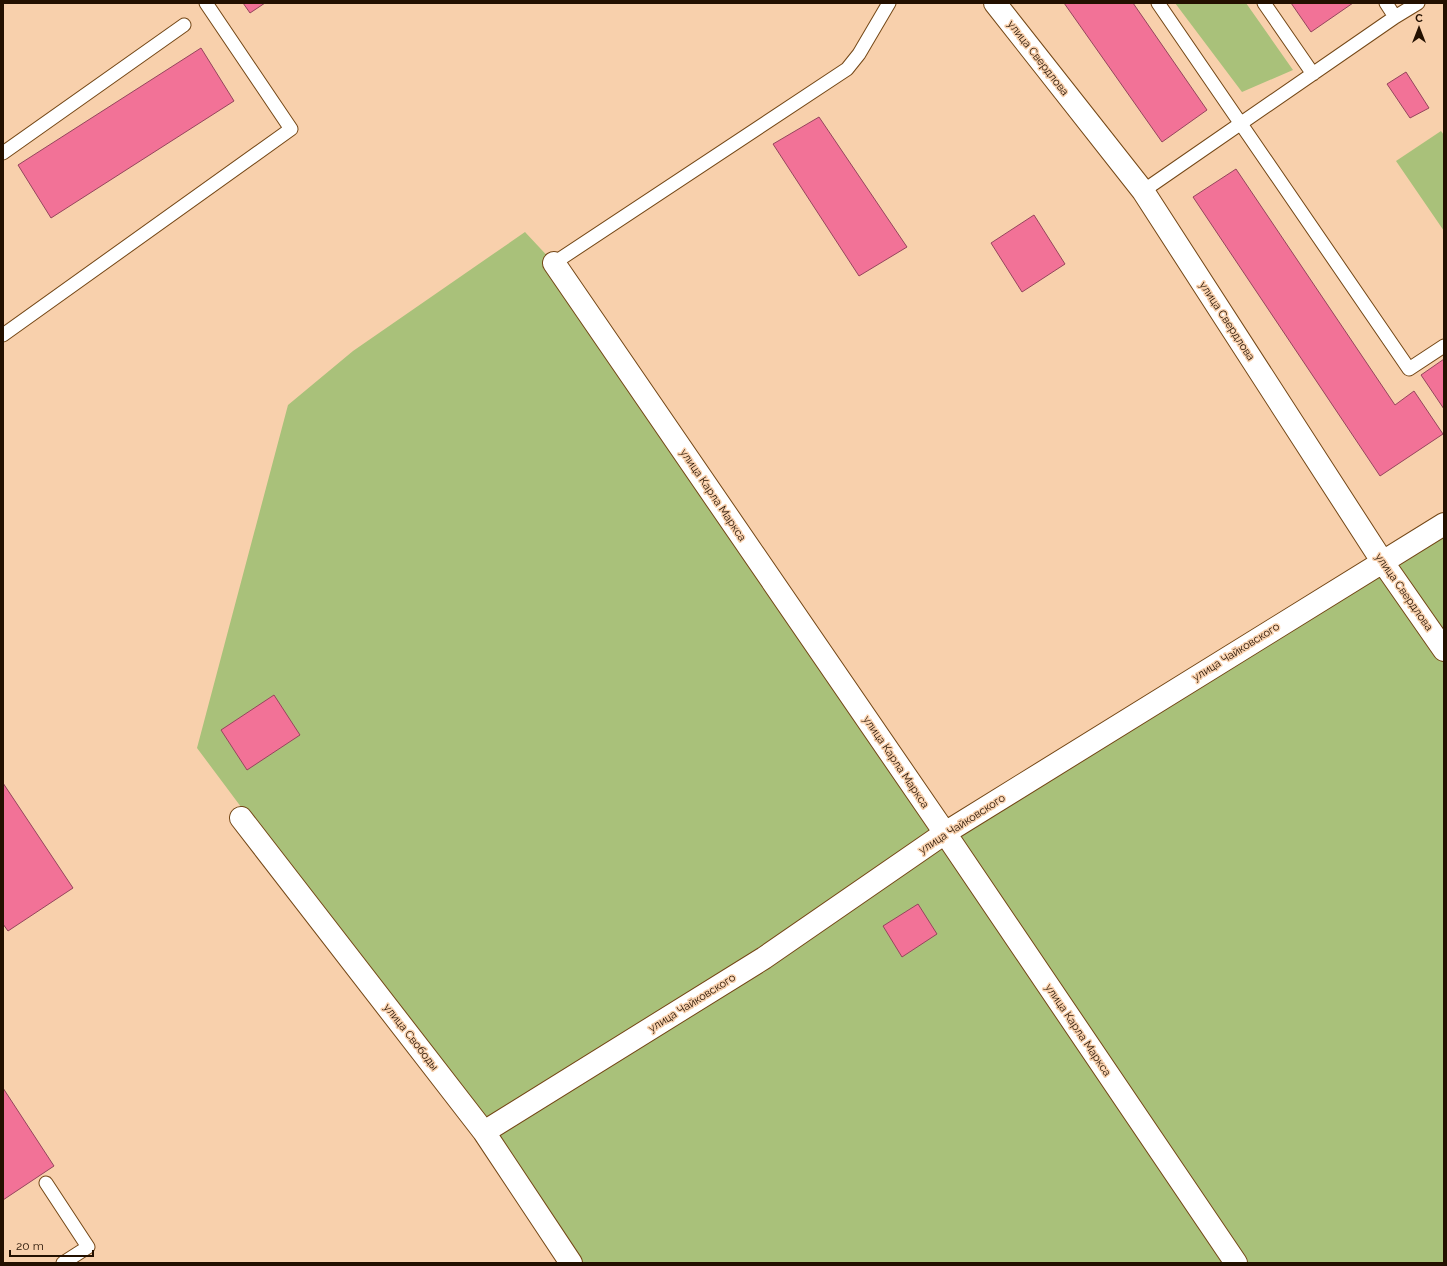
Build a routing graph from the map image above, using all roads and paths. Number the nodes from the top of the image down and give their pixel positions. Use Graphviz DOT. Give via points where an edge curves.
graph roads {
  1 [pos="888,3"];
  2 [pos="995,3"];
  3 [pos="1158,3"];
  4 [pos="1264,3"];
  5 [pos="1386,3"];
  6 [pos="1418,3"];
  7 [pos="208,6"];
  8 [pos="1395,17"];
  9 [pos="184,25"];
  10 [pos="1313,74"];
  11 [pos="1242,123"];
  12 [pos="3,153"];
  13 [pos="1143,191"];
  14 [pos="554,263"];
  15 [pos="3,335"];
  16 [pos="1444,346"];
  17 [pos="1444,524"];
  18 [pos="1382,561"];
  19 [pos="1444,650"];
  20 [pos="241,818"];
  21 [pos="945,833"];
  22 [pos="484,1132"];
  23 [pos="46,1183"];
  24 [pos="63,1263"];
  25 [pos="571,1263"];
  26 [pos="1236,1263"];
  1 -- 14 [label="lane" via="859,54 847,69"];
  2 -- 13 [label="street, улица Свердлова"];
  3 -- 11 [label="lane"];
  4 -- 10 [label="lane"];
  5 -- 8 [label="lane"];
  6 -- 8 [label="lane"];
  7 -- 15 [label="lane" via="291,129"];
  8 -- 10 [label="lane"];
  9 -- 12 [label="lane"];
  10 -- 11 [label="lane"];
  11 -- 13 [label="lane"];
  11 -- 16 [label="lane" via="1409,369"];
  13 -- 18 [label="street, улица Свердлова"];
  14 -- 21 [label="street, улица Карла Маркса"];
  17 -- 18 [label="street, улица Чайковского"];
  18 -- 19 [label="street, улица Свердлова"];
  18 -- 21 [label="street, улица Чайковского"];
  20 -- 22 [label="street, улица Свободы"];
  21 -- 22 [label="street, улица Чайковского" via="764,958"];
  21 -- 26 [label="street, улица Карла Маркса"];
  22 -- 25 [label="street, улица Свободы"];
  23 -- 24 [label="lane" via="88,1247"];
}
